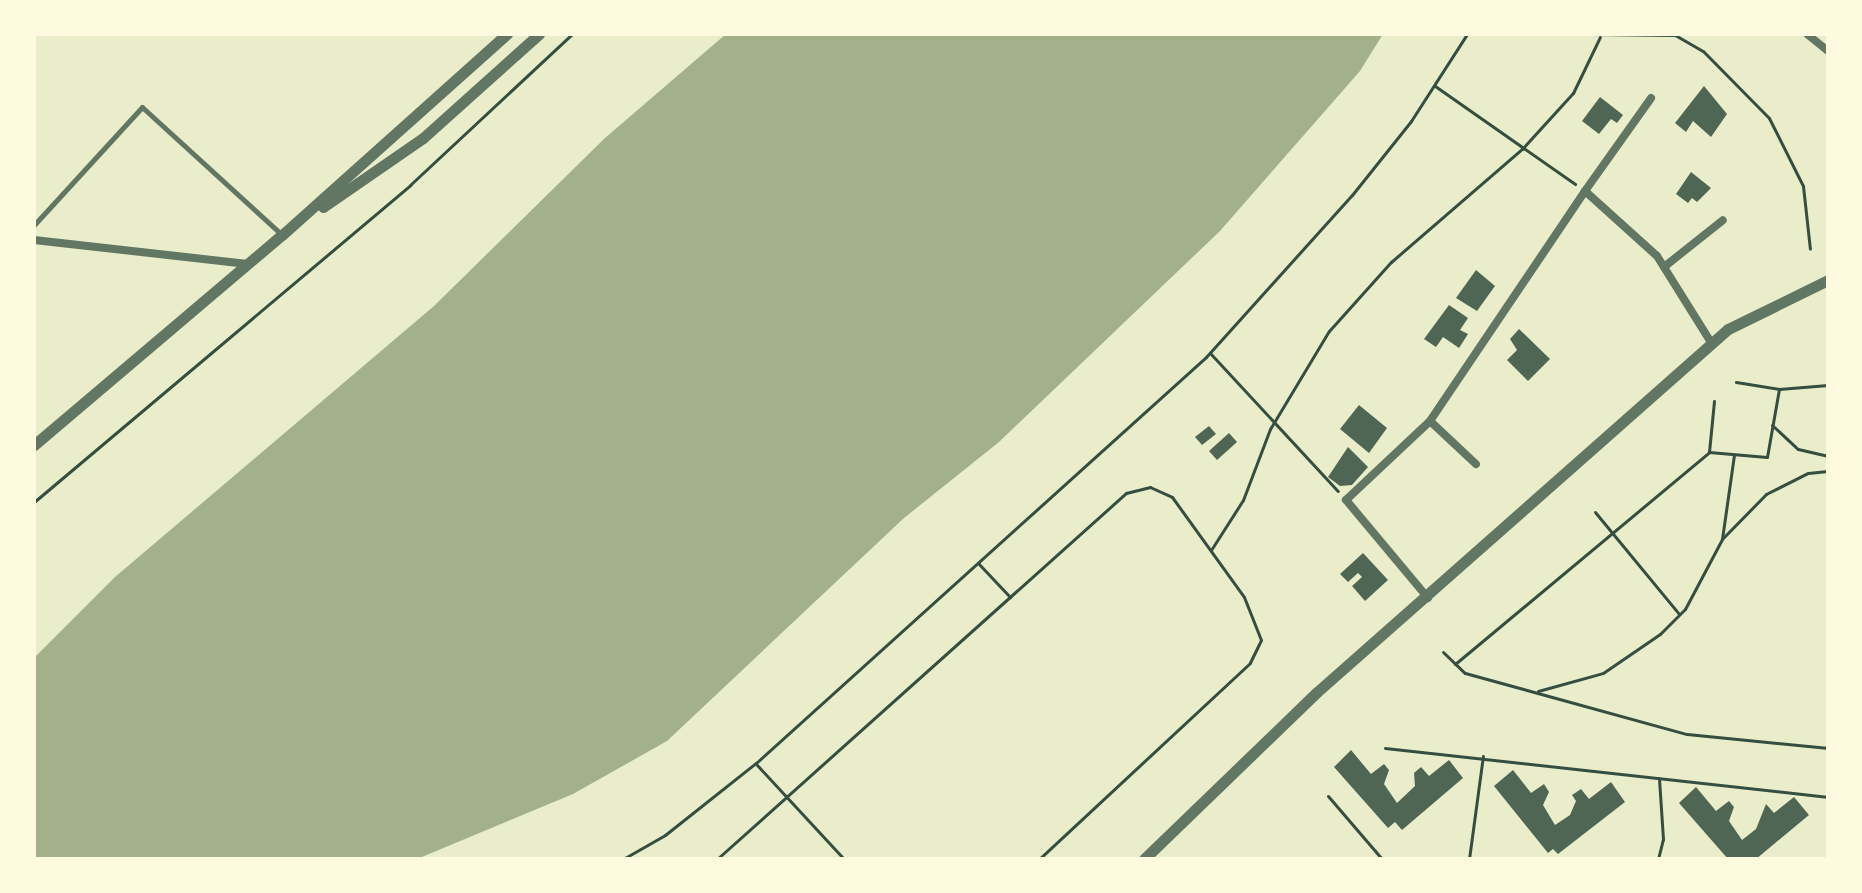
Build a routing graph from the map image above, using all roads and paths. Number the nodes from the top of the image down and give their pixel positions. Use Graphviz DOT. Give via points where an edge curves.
graph roads {
  1 [pos="507,34"];
  2 [pos="539,34"];
  3 [pos="572,34"];
  4 [pos="1467,34"];
  5 [pos="1591,34"];
  6 [pos="1675,34"];
  7 [pos="1807,34"];
  8 [pos="1600,37"];
  9 [pos="1828,51"];
  10 [pos="1435,86"];
  11 [pos="1651,98"];
  12 [pos="1522,149"];
  13 [pos="1585,191"];
  14 [pos="1723,220"];
  15 [pos="34,225"];
  16 [pos="282,235"];
  17 [pos="34,240"];
  18 [pos="1810,249"];
  19 [pos="249,264"];
  20 [pos="1664,267"];
  21 [pos="1828,280"];
  22 [pos="1712,344"];
  23 [pos="1210,353"];
  24 [pos="1736,382"];
  25 [pos="1828,385"];
  26 [pos="1779,389"];
  27 [pos="1714,401"];
  28 [pos="1430,421"];
  29 [pos="1275,422"];
  30 [pos="1772,425"];
  31 [pos="34,445"];
  32 [pos="1709,452"];
  33 [pos="1734,455"];
  34 [pos="1828,456"];
  35 [pos="1476,464"];
  36 [pos="1828,471"];
  37 [pos="1346,500"];
  38 [pos="34,502"];
  39 [pos="1595,512"];
  40 [pos="1614,531"];
  41 [pos="1722,539"];
  42 [pos="1211,550"];
  43 [pos="978,563"];
  44 [pos="1010,597"];
  45 [pos="1429,598"];
  46 [pos="1679,615"];
  47 [pos="1443,652"];
  48 [pos="1455,664"];
  49 [pos="1534,692"];
  50 [pos="1385,748"];
  51 [pos="1828,748"];
  52 [pos="1483,756"];
  53 [pos="756,763"];
  54 [pos="1659,778"];
  55 [pos="1328,796"];
  56 [pos="786,797"];
  57 [pos="1828,797"];
  58 [pos="623,859"];
  59 [pos="717,859"];
  60 [pos="844,859"];
  61 [pos="1039,859"];
  62 [pos="1144,859"];
  63 [pos="1382,859"];
  64 [pos="1469,859"];
  65 [pos="1658,859"];
  1 -- 16 [label="street"];
  2 -- 16 [label="street" via="423,138"];
  3 -- 38 [label="path" via="410,185"];
  4 -- 10 [label="path"];
  5 -- 8 [label="path"];
  6 -- 8 [label="path"];
  6 -- 18 [label="path" via="1703,51 1769,118 1803,186"];
  7 -- 9 [label="street"];
  8 -- 12 [label="path" via="1573,93"];
  10 -- 12 [label="path"];
  10 -- 23 [label="path" via="1352,195"];
  11 -- 13 [label="street"];
  12 -- 13 [label="path"];
  12 -- 29 [label="path" via="1391,262 1329,331"];
  13 -- 20 [label="street"];
  13 -- 28 [label="street"];
  14 -- 20 [label="street"];
  15 -- 16 [label="lane" via="142,107"];
  16 -- 19 [label="street"];
  17 -- 19 [label="street"];
  19 -- 31 [label="street"];
  20 -- 22 [label="street"];
  21 -- 22 [label="street" via="1728,329"];
  22 -- 45 [label="street"];
  23 -- 29 [label="path"];
  23 -- 43 [label="path"];
  24 -- 26 [label="path"];
  25 -- 26 [label="path"];
  26 -- 30 [label="path"];
  27 -- 32 [label="path"];
  28 -- 35 [label="street"];
  28 -- 37 [label="street"];
  29 -- 37 [label="path"];
  29 -- 42 [label="path" via="1243,500"];
  30 -- 33 [label="path" via="1767,457"];
  30 -- 34 [label="path" via="1798,449"];
  32 -- 33 [label="path"];
  32 -- 40 [label="path"];
  33 -- 41 [label="path"];
  36 -- 41 [label="path" via="1808,473 1766,494"];
  37 -- 45 [label="street"];
  39 -- 40 [label="path"];
  40 -- 46 [label="path"];
  40 -- 48 [label="path"];
  41 -- 46 [label="path"];
  42 -- 44 [label="path" via="1172,497 1150,487 1126,493"];
  42 -- 61 [label="path" via="1255,616 1261,640 1250,663"];
  43 -- 44 [label="path"];
  43 -- 53 [label="path"];
  44 -- 56 [label="path"];
  45 -- 62 [label="street" via="1317,692"];
  46 -- 49 [label="path" via="1603,673"];
  47 -- 48 [label="path"];
  48 -- 49 [label="path" via="1465,673"];
  49 -- 51 [label="path" via="1687,734"];
  50 -- 52 [label="path"];
  52 -- 54 [label="path"];
  52 -- 64 [label="path"];
  53 -- 56 [label="path"];
  53 -- 58 [label="path" via="665,835"];
  54 -- 57 [label="path"];
  54 -- 65 [label="path" via="1663,839"];
  55 -- 63 [label="path"];
  56 -- 59 [label="path"];
  56 -- 60 [label="path"];
}
